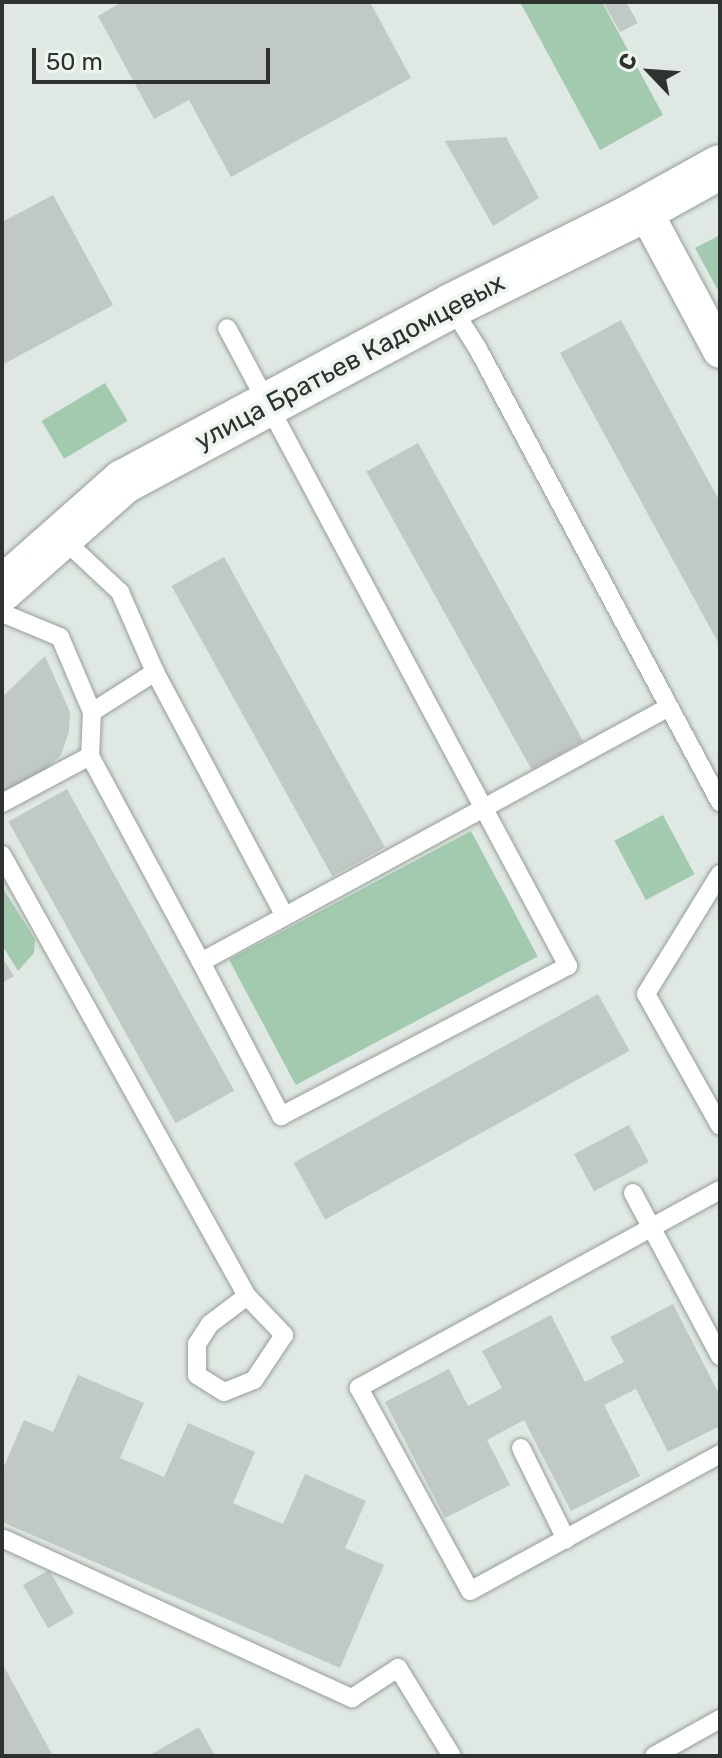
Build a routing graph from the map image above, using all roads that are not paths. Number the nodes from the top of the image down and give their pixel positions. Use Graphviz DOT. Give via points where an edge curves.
graph roads {
  1 [pos="720,167"];
  2 [pos="644,209"];
  3 [pos="451,306"];
  4 [pos="227,328"];
  5 [pos="720,351"];
  6 [pos="269,405"];
  7 [pos="61,537"];
  8 [pos="2,589"];
  9 [pos="2,613"];
  10 [pos="155,672"];
  11 [pos="669,707"];
  12 [pos="92,712"];
  13 [pos="90,756"];
  14 [pos="720,802"];
  15 [pos="2,803"];
  16 [pos="485,807"];
  17 [pos="2,855"];
  18 [pos="720,874"];
  19 [pos="285,916"];
  20 [pos="201,962"];
  21 [pos="720,1126"];
  22 [pos="720,1190"];
  23 [pos="633,1193"];
  24 [pos="651,1229"];
  25 [pos="247,1296"];
  26 [pos="720,1356"];
  27 [pos="521,1448"];
  28 [pos="720,1454"];
  29 [pos="4,1539"];
  30 [pos="566,1539"];
  31 [pos="720,1719"];
  32 [pos="452,1756"];
  33 [pos="654,1756"];
  1 -- 2 [label="street, улица Братьев Кадомцевых"];
  2 -- 3 [label="street, улица Братьев Кадомцевых"];
  2 -- 5 [label="street"];
  3 -- 6 [label="street, улица Братьев Кадомцевых"];
  3 -- 11 [label="lane"];
  4 -- 6 [label="lane"];
  6 -- 7 [label="street, улица Братьев Кадомцевых" via="123,482"];
  6 -- 16 [label="lane"];
  7 -- 8 [label="street, улица Братьев Кадомцевых"];
  7 -- 10 [label="lane" via="120,592"];
  9 -- 12 [label="lane" via="60,637"];
  10 -- 12 [label="lane"];
  10 -- 19 [label="lane"];
  11 -- 14 [label="lane"];
  11 -- 16 [label="lane"];
  12 -- 13 [label="lane"];
  13 -- 15 [label="lane"];
  13 -- 20 [label="lane"];
  16 -- 19 [label="lane"];
  16 -- 20 [label="lane" via="568,966 281,1116"];
  17 -- 25 [label="lane"];
  18 -- 21 [label="lane" via="646,994"];
  19 -- 20 [label="lane"];
  22 -- 24 [label="lane"];
  23 -- 24 [label="lane"];
  24 -- 26 [label="lane"];
  24 -- 30 [label="lane" via="359,1388 470,1591"];
  25 -- 25 [label="lane" via="284,1335 254,1380 224,1392 197,1375 197,1344 210,1324"];
  27 -- 30 [label="lane"];
  28 -- 30 [label="lane"];
  29 -- 32 [label="lane" via="352,1698 398,1668"];
  31 -- 33 [label="lane"];
}
